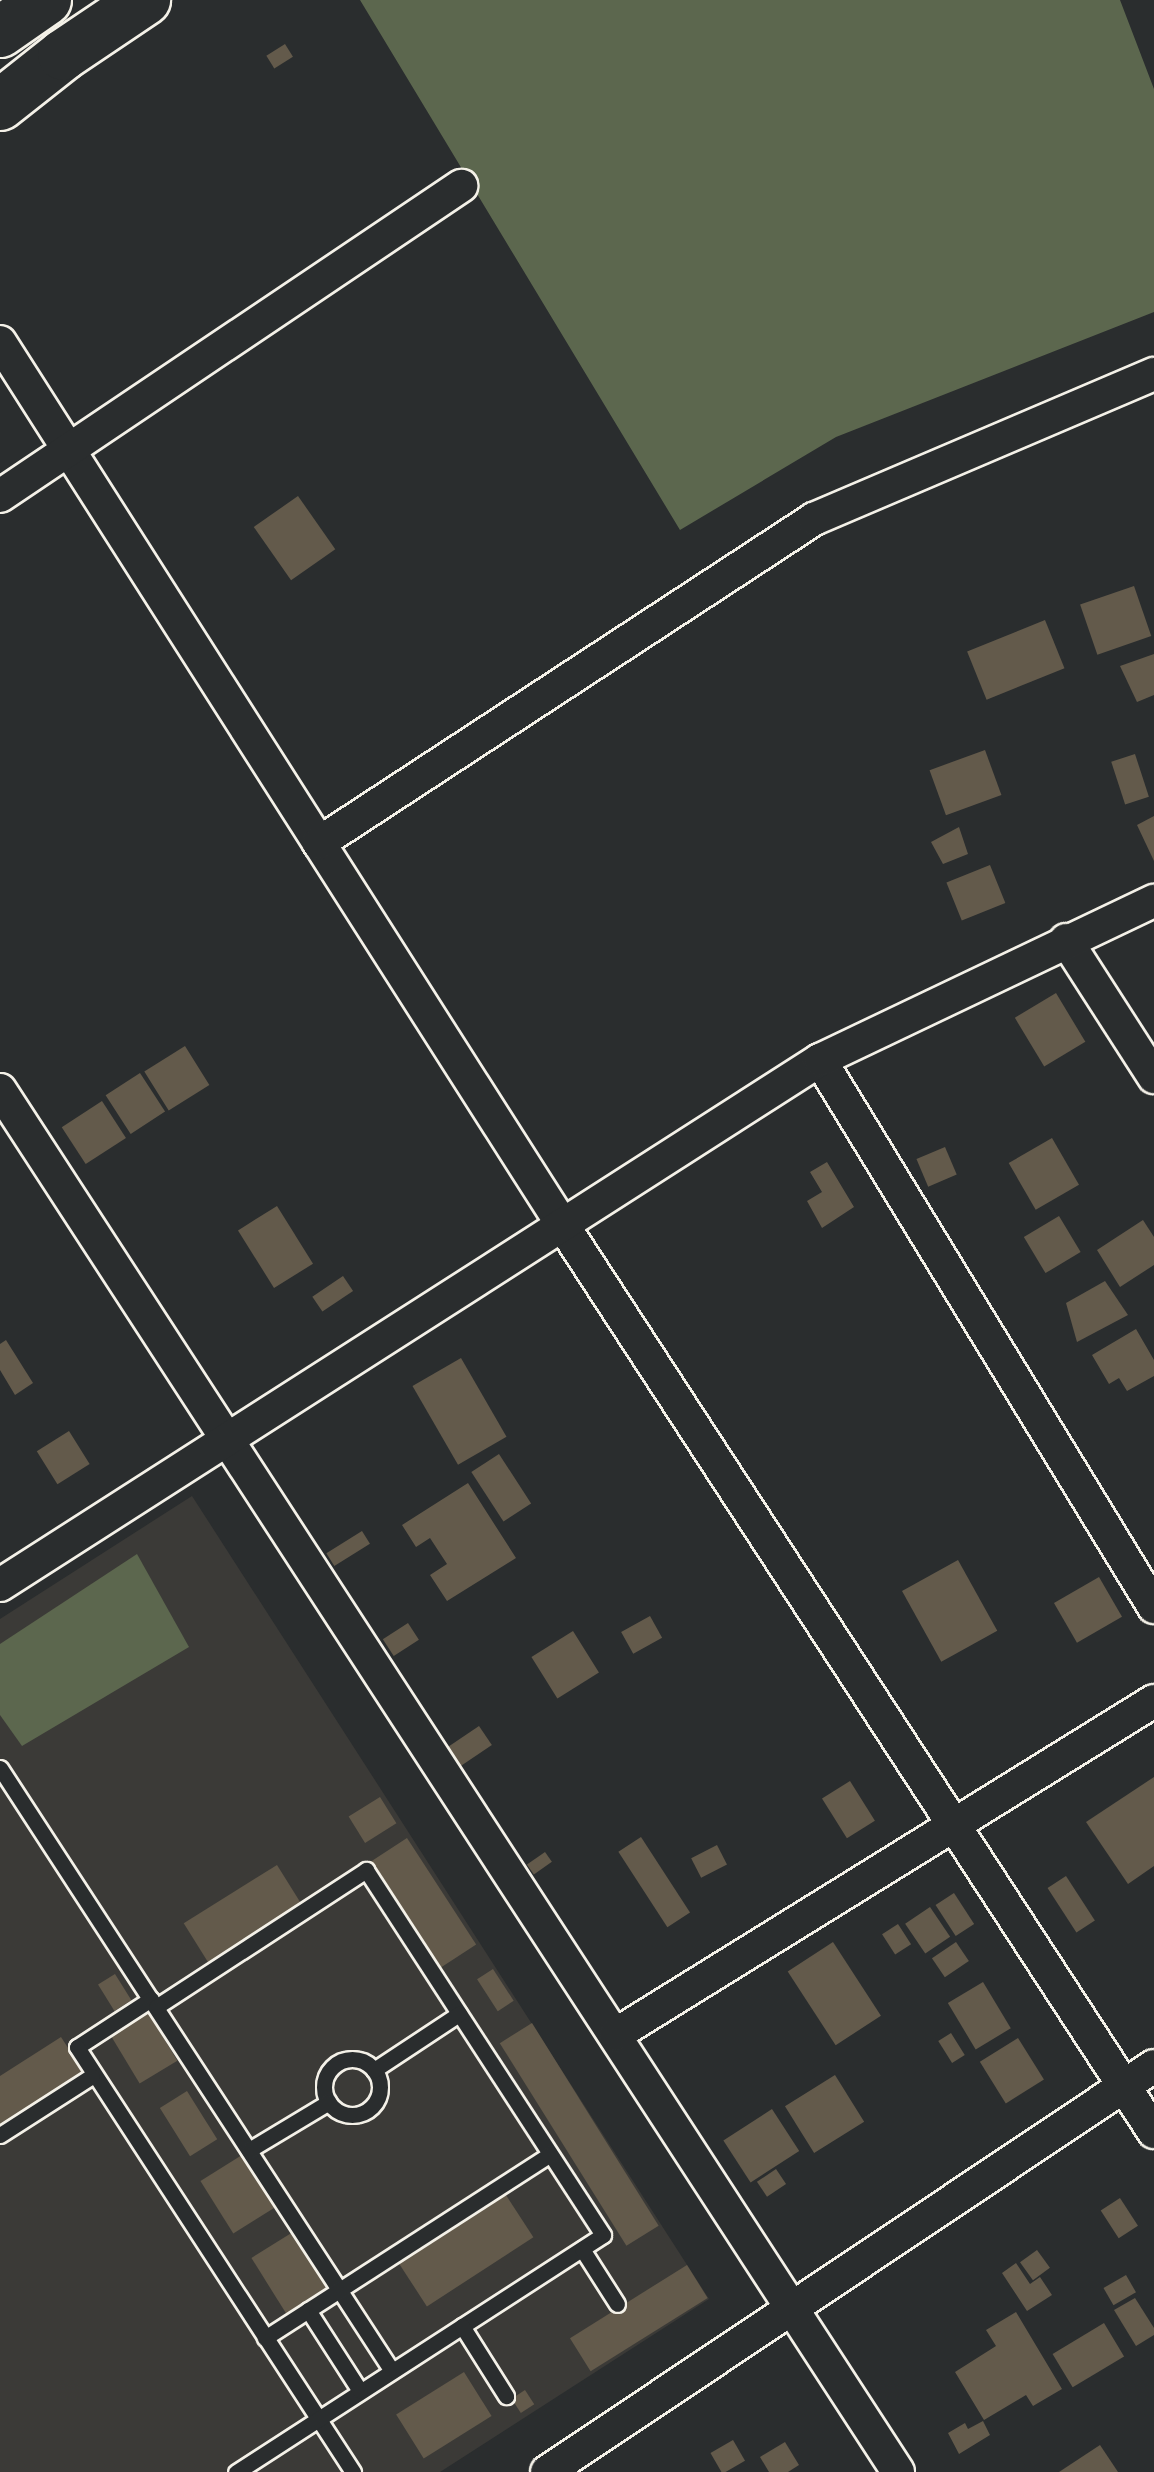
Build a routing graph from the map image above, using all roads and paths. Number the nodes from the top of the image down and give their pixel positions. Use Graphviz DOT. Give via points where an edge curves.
graph roads {
  1 [pos="46,0"];
  2 [pos="145,0"];
  3 [pos="0,32"];
  4 [pos="0,105"];
  5 [pos="461,186"];
  6 [pos="0,342"];
  7 [pos="1154,374"];
  8 [pos="68,452"];
  9 [pos="0,496"];
  10 [pos="320,843"];
  11 [pos="1154,901"];
  12 [pos="1066,940"];
  13 [pos="820,1060"];
  14 [pos="1154,1077"];
  15 [pos="0,1090"];
  16 [pos="562,1224"];
  17 [pos="227,1439"];
  18 [pos="0,1585"];
  19 [pos="1154,1606"];
  20 [pos="1154,1701"];
  21 [pos="0,1768"];
  22 [pos="954,1823"];
  23 [pos="153,2003"];
  24 [pos="459,2014"];
  25 [pos="614,2035"];
  26 [pos="1154,2066"];
  27 [pos="374,2070"];
  28 [pos="92,2076"];
  29 [pos="1122,2086"];
  30 [pos="329,2102"];
  31 [pos="1154,2132"];
  32 [pos="0,2135"];
  33 [pos="249,2150"];
  34 [pos="550,2154"];
  35 [pos="582,2248"];
  36 [pos="340,2290"];
  37 [pos="617,2304"];
  38 [pos="308,2310"];
  39 [pos="793,2310"];
  40 [pos="462,2326"];
  41 [pos="265,2338"];
  42 [pos="392,2371"];
  43 [pos="360,2391"];
  44 [pos="506,2396"];
  45 [pos="318,2419"];
  46 [pos="236,2472"];
  47 [pos="352,2472"];
  48 [pos="547,2472"];
  49 [pos="898,2472"];
  1 -- 3 [label="main road"];
  2 -- 4 [label="main road"];
  5 -- 8 [label="street"];
  6 -- 8 [label="street"];
  7 -- 10 [label="street" via="814,518"];
  8 -- 9 [label="street"];
  8 -- 10 [label="street"];
  10 -- 16 [label="street"];
  11 -- 12 [label="street"];
  12 -- 13 [label="street"];
  12 -- 14 [label="street"];
  13 -- 16 [label="street"];
  13 -- 19 [label="street"];
  15 -- 17 [label="street"];
  16 -- 17 [label="street"];
  16 -- 22 [label="street"];
  17 -- 18 [label="street"];
  17 -- 25 [label="street"];
  20 -- 22 [label="street"];
  21 -- 23 [label="lane"];
  22 -- 25 [label="street"];
  22 -- 29 [label="street"];
  23 -- 24 [label="lane" via="366,1870"];
  23 -- 28 [label="lane" via="76,2047"];
  23 -- 33 [label="lane"];
  24 -- 27 [label="lane"];
  24 -- 34 [label="lane"];
  25 -- 39 [label="street"];
  26 -- 29 [label="street"];
  27 -- 30 [label="lane" via="348,2058 336,2063 326,2075"];
  27 -- 30 [label="lane" via="380,2084 368,2110 354,2115"];
  28 -- 32 [label="lane"];
  28 -- 41 [label="lane"];
  29 -- 31 [label="street"];
  29 -- 39 [label="street"];
  30 -- 33 [label="lane"];
  33 -- 36 [label="lane"];
  34 -- 35 [label="lane" via="602,2235"];
  34 -- 36 [label="lane"];
  35 -- 37 [label="lane"];
  35 -- 40 [label="lane"];
  36 -- 38 [label="lane"];
  36 -- 42 [label="lane"];
  38 -- 41 [label="lane"];
  38 -- 43 [label="lane"];
  39 -- 48 [label="street"];
  39 -- 49 [label="street"];
  40 -- 42 [label="lane"];
  40 -- 44 [label="lane"];
  41 -- 45 [label="lane"];
  42 -- 43 [label="lane"];
  43 -- 45 [label="lane"];
  45 -- 46 [label="lane"];
  45 -- 47 [label="lane"];
}
